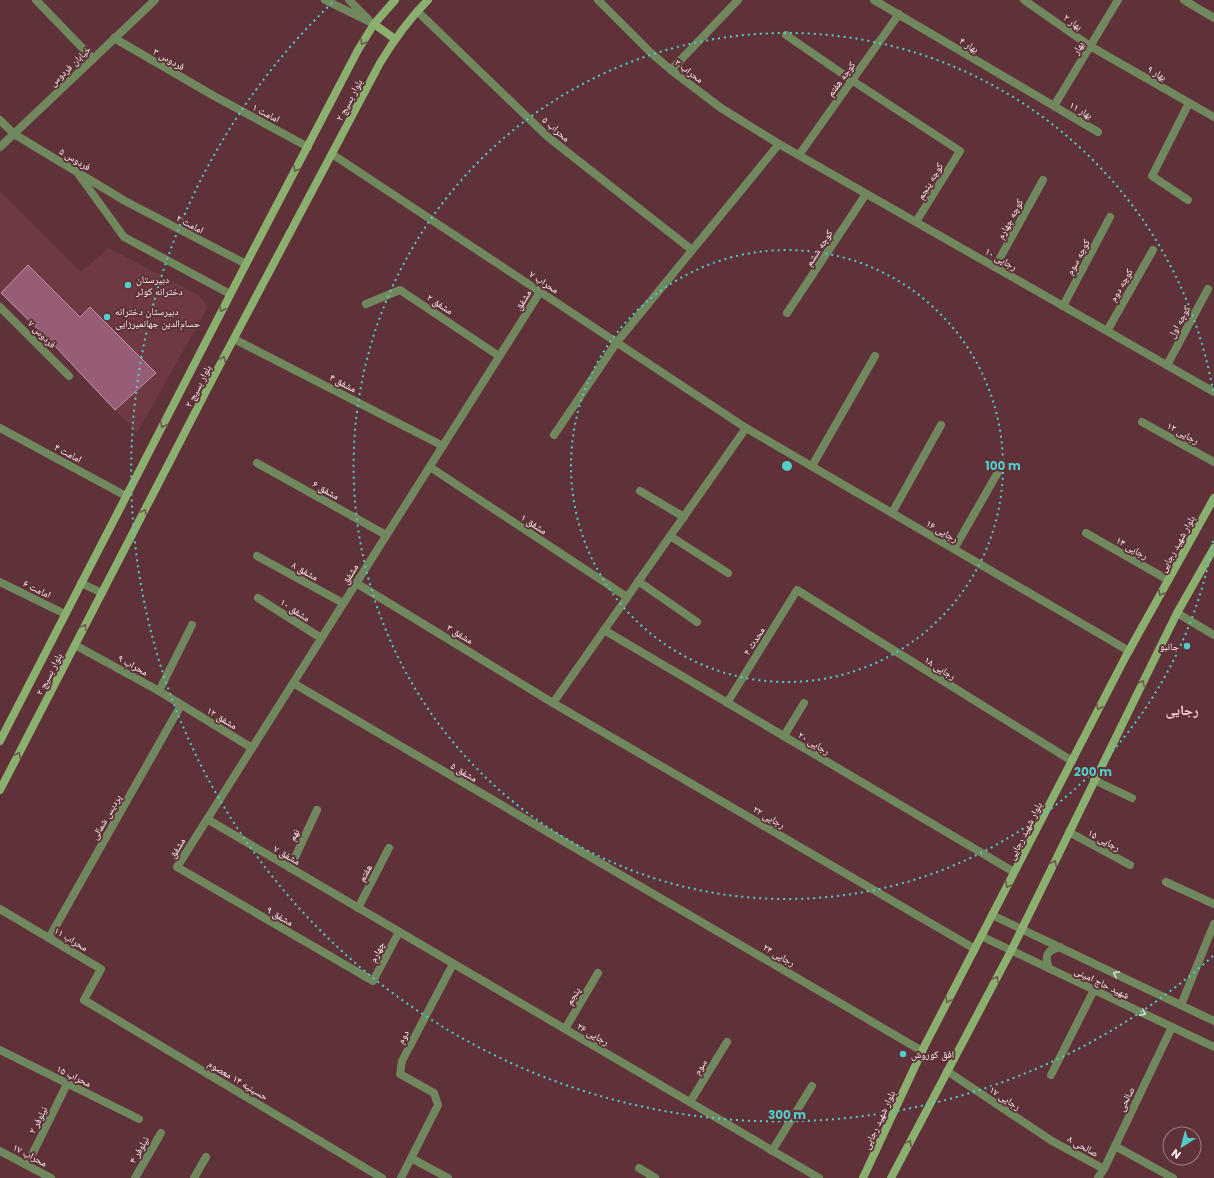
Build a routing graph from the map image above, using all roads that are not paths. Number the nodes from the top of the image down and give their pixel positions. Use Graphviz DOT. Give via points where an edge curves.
graph roads {
  1 [pos="36,0"];
  2 [pos="154,0"];
  3 [pos="325,0"];
  4 [pos="349,0"];
  5 [pos="395,0"];
  6 [pos="428,0"];
  7 [pos="598,0"];
  8 [pos="874,0"];
  9 [pos="1024,0"];
  10 [pos="1118,0"];
  11 [pos="1184,0"];
  12 [pos="736,1"];
  13 [pos="417,11"];
  14 [pos="899,14"];
  15 [pos="1214,18"];
  16 [pos="374,24"];
  17 [pos="786,35"];
  18 [pos="114,38"];
  19 [pos="395,39"];
  20 [pos="1090,46"];
  21 [pos="93,58"];
  22 [pos="671,70"];
  23 [pos="853,81"];
  24 [pos="214,96"];
  25 [pos="1189,103"];
  26 [pos="1054,106"];
  27 [pos="1214,117"];
  28 [pos="0,120"];
  29 [pos="1098,132"];
  30 [pos="14,134"];
  31 [pos="779,144"];
  32 [pos="0,147"];
  33 [pos="308,147"];
  34 [pos="332,154"];
  35 [pos="799,155"];
  36 [pos="75,171"];
  37 [pos="1043,180"];
  38 [pos="866,194"];
  39 [pos="1188,200"];
  40 [pos="125,201"];
  41 [pos="1110,217"];
  42 [pos="916,222"];
  43 [pos="692,250"];
  44 [pos="1153,250"];
  45 [pos="246,264"];
  46 [pos="995,267"];
  47 [pos="1208,289"];
  48 [pos="540,292"];
  49 [pos="230,294"];
  50 [pos="366,304"];
  51 [pos="1063,306"];
  52 [pos="0,307"];
  53 [pos="788,313"];
  54 [pos="1107,331"];
  55 [pos="234,339"];
  56 [pos="617,342"];
  57 [pos="499,356"];
  58 [pos="875,356"];
  59 [pos="1167,365"];
  60 [pos="69,376"];
  61 [pos="1214,392"];
  62 [pos="1142,422"];
  63 [pos="941,425"];
  64 [pos="0,428"];
  65 [pos="746,428"];
  66 [pos="554,435"];
  67 [pos="443,446"];
  68 [pos="1214,462"];
  69 [pos="257,463"];
  70 [pos="812,466"];
  71 [pos="430,467"];
  72 [pos="1001,467"];
  73 [pos="640,491"];
  74 [pos="126,496"];
  75 [pos="1214,498"];
  76 [pos="892,513"];
  77 [pos="684,517"];
  78 [pos="1086,533"];
  79 [pos="386,535"];
  80 [pos="670,536"];
  81 [pos="1214,548"];
  82 [pos="954,549"];
  83 [pos="257,556"];
  84 [pos="728,573"];
  85 [pos="1168,580"];
  86 [pos="0,582"];
  87 [pos="638,582"];
  88 [pos="82,583"];
  89 [pos="356,583"];
  90 [pos="797,590"];
  91 [pos="102,593"];
  92 [pos="627,597"];
  93 [pos="258,598"];
  94 [pos="343,603"];
  95 [pos="1177,613"];
  96 [pos="65,614"];
  97 [pos="697,622"];
  98 [pos="192,625"];
  99 [pos="604,630"];
  100 [pos="1214,635"];
  101 [pos="321,638"];
  102 [pos="74,645"];
  103 [pos="1129,651"];
  104 [pos="293,683"];
  105 [pos="159,691"];
  106 [pos="553,702"];
  107 [pos="727,702"];
  108 [pos="804,703"];
  109 [pos="181,705"];
  110 [pos="784,736"];
  111 [pos="1,737"];
  112 [pos="252,748"];
  113 [pos="1072,761"];
  114 [pos="1094,780"];
  115 [pos="0,790"];
  116 [pos="1132,798"];
  117 [pos="317,810"];
  118 [pos="207,819"];
  119 [pos="1069,832"];
  120 [pos="389,848"];
  121 [pos="1130,865"];
  122 [pos="177,867"];
  123 [pos="290,868"];
  124 [pos="1014,872"];
  125 [pos="626,878"];
  126 [pos="1166,882"];
  127 [pos="1214,904"];
  128 [pos="358,908"];
  129 [pos="0,909"];
  130 [pos="992,914"];
  131 [pos="1214,924"];
  132 [pos="1021,929"];
  133 [pos="399,932"];
  134 [pos="981,936"];
  135 [pos="49,938"];
  136 [pos="1060,947"];
  137 [pos="975,949"];
  138 [pos="1010,951"];
  139 [pos="453,964"];
  140 [pos="1049,968"];
  141 [pos="598,972"];
  142 [pos="373,982"];
  143 [pos="1094,990"];
  144 [pos="84,1000"];
  145 [pos="1181,1005"];
  146 [pos="1214,1021"];
  147 [pos="1172,1027"];
  148 [pos="565,1029"];
  149 [pos="727,1042"];
  150 [pos="1214,1047"];
  151 [pos="0,1050"];
  152 [pos="922,1051"];
  153 [pos="947,1071"];
  154 [pos="1051,1075"];
  155 [pos="67,1084"];
  156 [pos="812,1086"];
  157 [pos="690,1102"];
  158 [pos="139,1119"];
  159 [pos="161,1133"];
  160 [pos="1052,1140"];
  161 [pos="1115,1146"];
  162 [pos="0,1150"];
  163 [pos="772,1151"];
  164 [pos="206,1157"];
  165 [pos="411,1158"];
  166 [pos="26,1165"];
  167 [pos="638,1168"];
  168 [pos="1104,1169"];
  169 [pos="51,1178"];
  170 [pos="135,1178"];
  171 [pos="194,1178"];
  172 [pos="382,1178"];
  173 [pos="401,1178"];
  174 [pos="448,1178"];
  175 [pos="655,1178"];
  176 [pos="819,1178"];
  177 [pos="863,1178"];
  178 [pos="891,1178"];
  179 [pos="1098,1178"];
  180 [pos="1173,1178"];
  1 -- 21 [label="street"];
  2 -- 18 [label="street, خیابان فردوس"];
  3 -- 16 [label="street"];
  4 -- 16 [label="street"];
  5 -- 16 [label="main road, بلوار بسیج ۲"];
  6 -- 13 [label="main road, بلوار بسیج ۲"];
  7 -- 22 [label="street, محراب ۳"];
  8 -- 14 [label="street, بهار ۴"];
  9 -- 20 [label="street, بهار ۲"];
  10 -- 20 [label="street, بهار"];
  11 -- 15 [label="street"];
  12 -- 22 [label="street"];
  13 -- 19 [label="main road, بلوار بسیج ۲"];
  13 -- 43 [label="street, محراب ۵" via="548,137"];
  14 -- 23 [label="street, کوچه هفتم"];
  14 -- 26 [label="street, بهار ۴"];
  16 -- 19 [label="main road"];
  16 -- 33 [label="main road, بلوار بسیج ۲, one-way"];
  17 -- 23 [label="street"];
  18 -- 21 [label="street, خیابان فردوس"];
  18 -- 24 [label="street, فردوس ۳"];
  19 -- 34 [label="main road, بلوار بسیج ۲" via="380,62"];
  20 -- 25 [label="street, بهار ۹"];
  20 -- 26 [label="street, بهار"];
  21 -- 30 [label="street, خیابان فردوس"];
  22 -- 31 [label="street, محراب ۳" via="721,108"];
  23 -- 35 [label="street, کوچه هفتم"];
  23 -- 42 [label="street, کوچه پنجم" via="960,150"];
  24 -- 33 [label="street, امامت ۱"];
  25 -- 27 [label="street, بهار ۹"];
  25 -- 39 [label="street" via="1152,176"];
  26 -- 29 [label="street, بهار ۱۱"];
  28 -- 30 [label="street, فردوس ۵"];
  30 -- 32 [label="street, خیابان فردوس"];
  30 -- 36 [label="street, فردوس ۵"];
  31 -- 35 [label="street, رجایی ۱۰"];
  31 -- 43 [label="street"];
  33 -- 45 [label="main road, بلوار بسیج ۲, one-way"];
  34 -- 48 [label="street, محراب ۷"];
  34 -- 55 [label="main road, بلوار بسیج ۲"];
  35 -- 38 [label="street, رجایی ۱۰"];
  36 -- 40 [label="street, فردوس ۵"];
  36 -- 49 [label="street" via="124,236"];
  37 -- 46 [label="street, کوچه چهارم"];
  38 -- 42 [label="street, رجایی ۱۰"];
  38 -- 53 [label="street, کوچه ششم"];
  40 -- 45 [label="street, امامت ۲"];
  41 -- 51 [label="street, کوچه سوم"];
  42 -- 46 [label="street, رجایی ۱۰"];
  43 -- 56 [label="street"];
  44 -- 54 [label="street, کوچه دوم"];
  45 -- 49 [label="main road, بلوار بسیج ۲"];
  46 -- 51 [label="street, رجایی ۱۰"];
  47 -- 59 [label="street, کوچه اول"];
  48 -- 56 [label="street, محراب ۷"];
  48 -- 57 [label="street, مشفق"];
  49 -- 74 [label="main road, بلوار بسیج ۲, one-way"];
  50 -- 57 [label="street, مشفق ۲" via="400,290"];
  51 -- 54 [label="street, رجایی ۱۰"];
  52 -- 60 [label="street, فردوس ۷"];
  54 -- 59 [label="street, رجایی ۱۰"];
  55 -- 67 [label="street, مشفق ۴"];
  91 -- 55 [label="main road, بلوار بسیج ۲, one-way"];
  56 -- 65 [label="street, محراب ۷"];
  56 -- 66 [label="street"];
  57 -- 67 [label="street, مشفق"];
  58 -- 70 [label="street"];
  59 -- 61 [label="street, رجایی ۱۰"];
  62 -- 68 [label="street, رجایی ۱۲"];
  63 -- 76 [label="street"];
  64 -- 74 [label="street, امامت ۴"];
  65 -- 70 [label="street, رجایی ۱۶"];
  65 -- 77 [label="street"];
  67 -- 71 [label="street, مشفق"];
  69 -- 79 [label="street, مشفق ۶"];
  70 -- 76 [label="street, رجایی ۱۶"];
  71 -- 79 [label="street, مشفق"];
  71 -- 92 [label="street, مشفق ۱"];
  72 -- 82 [label="street"];
  73 -- 77 [label="street"];
  74 -- 88 [label="main road, بلوار بسیج ۲"];
  75 -- 85 [label="main road, بلوار شهید رجایی"];
  76 -- 82 [label="street, رجایی ۱۶"];
  77 -- 80 [label="street"];
  78 -- 85 [label="street, رجایی ۱۴"];
  79 -- 89 [label="street, مشفق"];
  80 -- 84 [label="street"];
  80 -- 87 [label="street"];
  81 -- 95 [label="main road"];
  82 -- 103 [label="street, رجایی ۱۶"];
  83 -- 94 [label="street, مشفق ۸"];
  85 -- 103 [label="main road, بلوار شهید رجایی, one-way"];
  86 -- 96 [label="street, امامت ۶"];
  87 -- 92 [label="street"];
  87 -- 97 [label="street"];
  88 -- 91 [label="street"];
  88 -- 96 [label="main road, بلوار بسیج ۲"];
  89 -- 94 [label="street, مشفق"];
  89 -- 106 [label="street, مشفق ۳"];
  90 -- 107 [label="street, محدث ۴"];
  90 -- 113 [label="street, رجایی ۱۸"];
  102 -- 91 [label="main road, بلوار بسیج ۲, one-way"];
  92 -- 99 [label="street"];
  93 -- 101 [label="street, مشفق ۱۰"];
  94 -- 101 [label="street, مشفق"];
  95 -- 100 [label="street"];
  114 -- 95 [label="main road, one-way"];
  96 -- 111 [label="main road, بلوار بسیج ۲"];
  98 -- 105 [label="street"];
  99 -- 106 [label="street"];
  99 -- 107 [label="street, رجایی ۲۰"];
  101 -- 104 [label="street, مشفق"];
  102 -- 105 [label="street, محراب ۹"];
  115 -- 102 [label="main road, بلوار بسیج ۲, one-way"];
  103 -- 113 [label="main road, بلوار شهید رجایی, one-way"];
  104 -- 112 [label="street, مشفق"];
  104 -- 125 [label="street, مشفق ۵"];
  105 -- 109 [label="street, محراب ۹"];
  106 -- 137 [label="street, رجایی ۲۲"];
  107 -- 110 [label="street, رجایی ۲۰"];
  108 -- 110 [label="street"];
  109 -- 112 [label="street, مشفق ۱۲"];
  109 -- 135 [label="street, پردیس شمالی"];
  110 -- 124 [label="street, رجایی ۲۰"];
  112 -- 118 [label="street, مشفق"];
  113 -- 124 [label="main road, بلوار شهید رجایی"];
  114 -- 116 [label="street"];
  114 -- 119 [label="main road"];
  117 -- 123 [label="street, نهم"];
  118 -- 122 [label="street, مشفق"];
  118 -- 123 [label="street, مشفق ۷"];
  119 -- 121 [label="street, رجایی ۱۵"];
  132 -- 119 [label="main road, one-way"];
  120 -- 128 [label="street, هفتم"];
  122 -- 142 [label="street, مشفق ۹"];
  123 -- 128 [label="street, مشفق ۷"];
  124 -- 130 [label="main road, بلوار شهید رجایی, one-way"];
  125 -- 152 [label="street, رجایی ۲۴"];
  126 -- 127 [label="street"];
  128 -- 133 [label="street, رجایی ۲۶"];
  129 -- 135 [label="street, محراب ۱۱"];
  130 -- 132 [label="street, شهید حاج امینی"];
  130 -- 134 [label="main road, بلوار شهید رجایی"];
  131 -- 145 [label="street"];
  132 -- 136 [label="street, شهید حاج امینی"];
  132 -- 138 [label="main road"];
  133 -- 139 [label="street, رجایی ۲۶"];
  133 -- 142 [label="street, چهارم"];
  134 -- 137 [label="main road, بلوار شهید رجایی"];
  134 -- 138 [label="street, شهید حاج امینی"];
  135 -- 144 [label="street, محراب ۱۱" via="101,969"];
  136 -- 140 [label="street" via="1052,949 1047,954 1046,962"];
  145 -- 136 [label="street, شهید حاج امینی, one-way"];
  137 -- 152 [label="main road, بلوار شهید رجایی, one-way"];
  138 -- 140 [label="street, شهید حاج امینی"];
  153 -- 138 [label="main road, one-way"];
  139 -- 148 [label="street, رجایی ۲۶"];
  139 -- 165 [label="street, دوم" via="402,1061 400,1074 434,1093 438,1105"];
  140 -- 143 [label="street, شهید حاج امینی"];
  141 -- 148 [label="street, پنجم"];
  143 -- 147 [label="street, شهید حاج امینی, one-way"];
  143 -- 154 [label="street"];
  144 -- 172 [label="street, حسینیه ۱۴ معصوم"];
  145 -- 146 [label="street, شهید حاج امینی"];
  147 -- 150 [label="street, شهید حاج امینی"];
  147 -- 161 [label="street, صالحی"];
  148 -- 157 [label="street, رجایی ۲۶"];
  149 -- 157 [label="street, سوم"];
  151 -- 155 [label="street, محراب ۱۵"];
  152 -- 177 [label="main road, بلوار شهید رجایی"];
  153 -- 160 [label="street, رجایی ۱۷"];
  178 -- 153 [label="main road, one-way"];
  155 -- 158 [label="street, محراب ۱۵"];
  155 -- 166 [label="street, نیلوفر ۲"];
  156 -- 163 [label="street"];
  157 -- 163 [label="street, رجایی ۲۶"];
  159 -- 170 [label="street, نیلوفر ۴"];
  160 -- 168 [label="street, صالحی ۸"];
  161 -- 168 [label="street, صالحی"];
  161 -- 180 [label="street"];
  162 -- 166 [label="street, محراب ۱۷"];
  163 -- 176 [label="street, رجایی ۲۶"];
  164 -- 171 [label="street"];
  165 -- 173 [label="street"];
  165 -- 174 [label="street"];
  166 -- 169 [label="street, محراب ۱۷"];
  167 -- 175 [label="street"];
  168 -- 179 [label="street, صالحی"];
}
